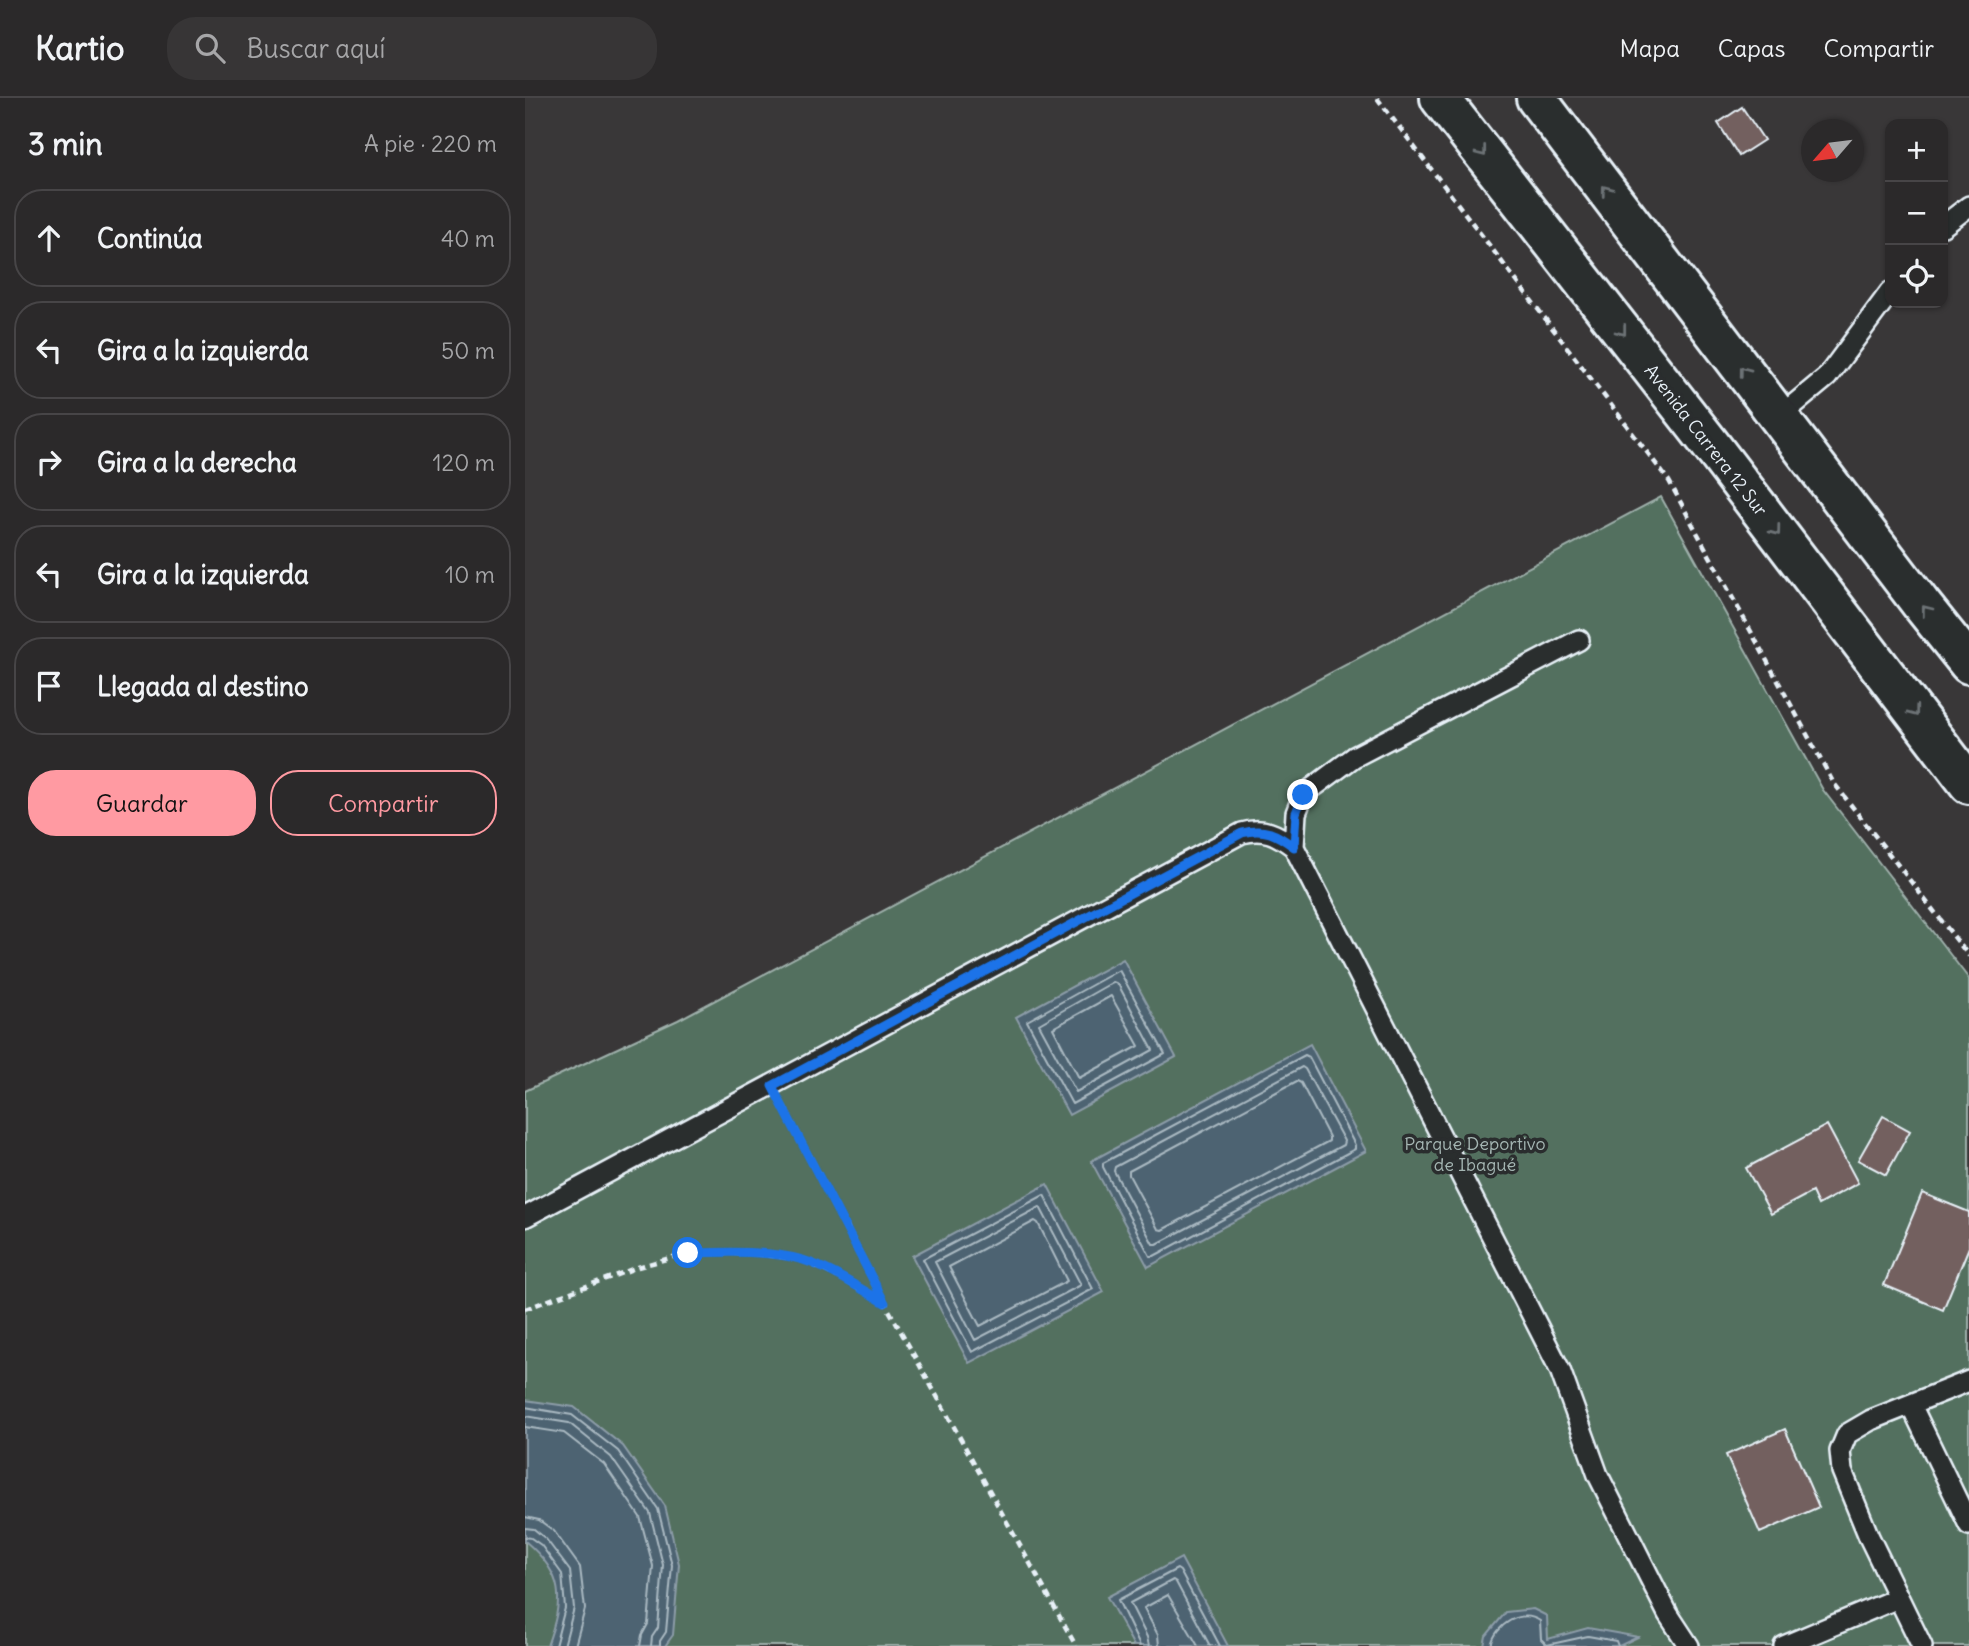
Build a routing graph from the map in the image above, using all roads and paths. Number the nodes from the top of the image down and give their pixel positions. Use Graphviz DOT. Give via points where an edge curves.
graph roads {
  1 [pos="1377,98"];
  2 [pos="1440,98"];
  3 [pos="1536,98"];
  4 [pos="1969,206"];
  5 [pos="1948,222"];
  6 [pos="1885,299"];
  7 [pos="1779,417"];
  8 [pos="1579,640"];
  9 [pos="1969,664"];
  10 [pos="1969,784"];
  11 [pos="1294,847"];
  12 [pos="1969,956"];
  13 [pos="772,1086"];
  14 [pos="525,1217"];
  15 [pos="885,1303"];
  16 [pos="525,1309"];
  17 [pos="1969,1381"];
  18 [pos="1911,1405"];
  19 [pos="1969,1525"];
  20 [pos="1898,1598"];
  21 [pos="1076,1646"];
  22 [pos="1689,1646"];
  23 [pos="1784,1646"];
  24 [pos="1922,1646"];
  1 -- 12 [label="path" via="1669,481 1833,782"];
  2 -- 10 [label="street, Avenida Carrera 12 Sur, one-way"];
  7 -- 3 [label="street, one-way"];
  4 -- 5 [label="lane"];
  6 -- 7 [label="lane" via="1827,377"];
  9 -- 7 [label="street, one-way"];
  8 -- 11 [label="lane" via="1354,757 1303,795 1296,813"];
  11 -- 13 [label="lane" via="1269,831 1242,833"];
  11 -- 22 [label="lane" via="1560,1370 1598,1475 1668,1614"];
  13 -- 14 [label="lane"];
  13 -- 15 [label="path"];
  15 -- 16 [label="path" via="802,1259 711,1252 688,1253 638,1267"];
  15 -- 21 [label="path"];
  17 -- 18 [label="lane"];
  18 -- 19 [label="lane"];
  18 -- 20 [label="lane" via="1847,1434 1840,1451 1842,1471"];
  20 -- 23 [label="lane"];
  20 -- 24 [label="lane"];
}
